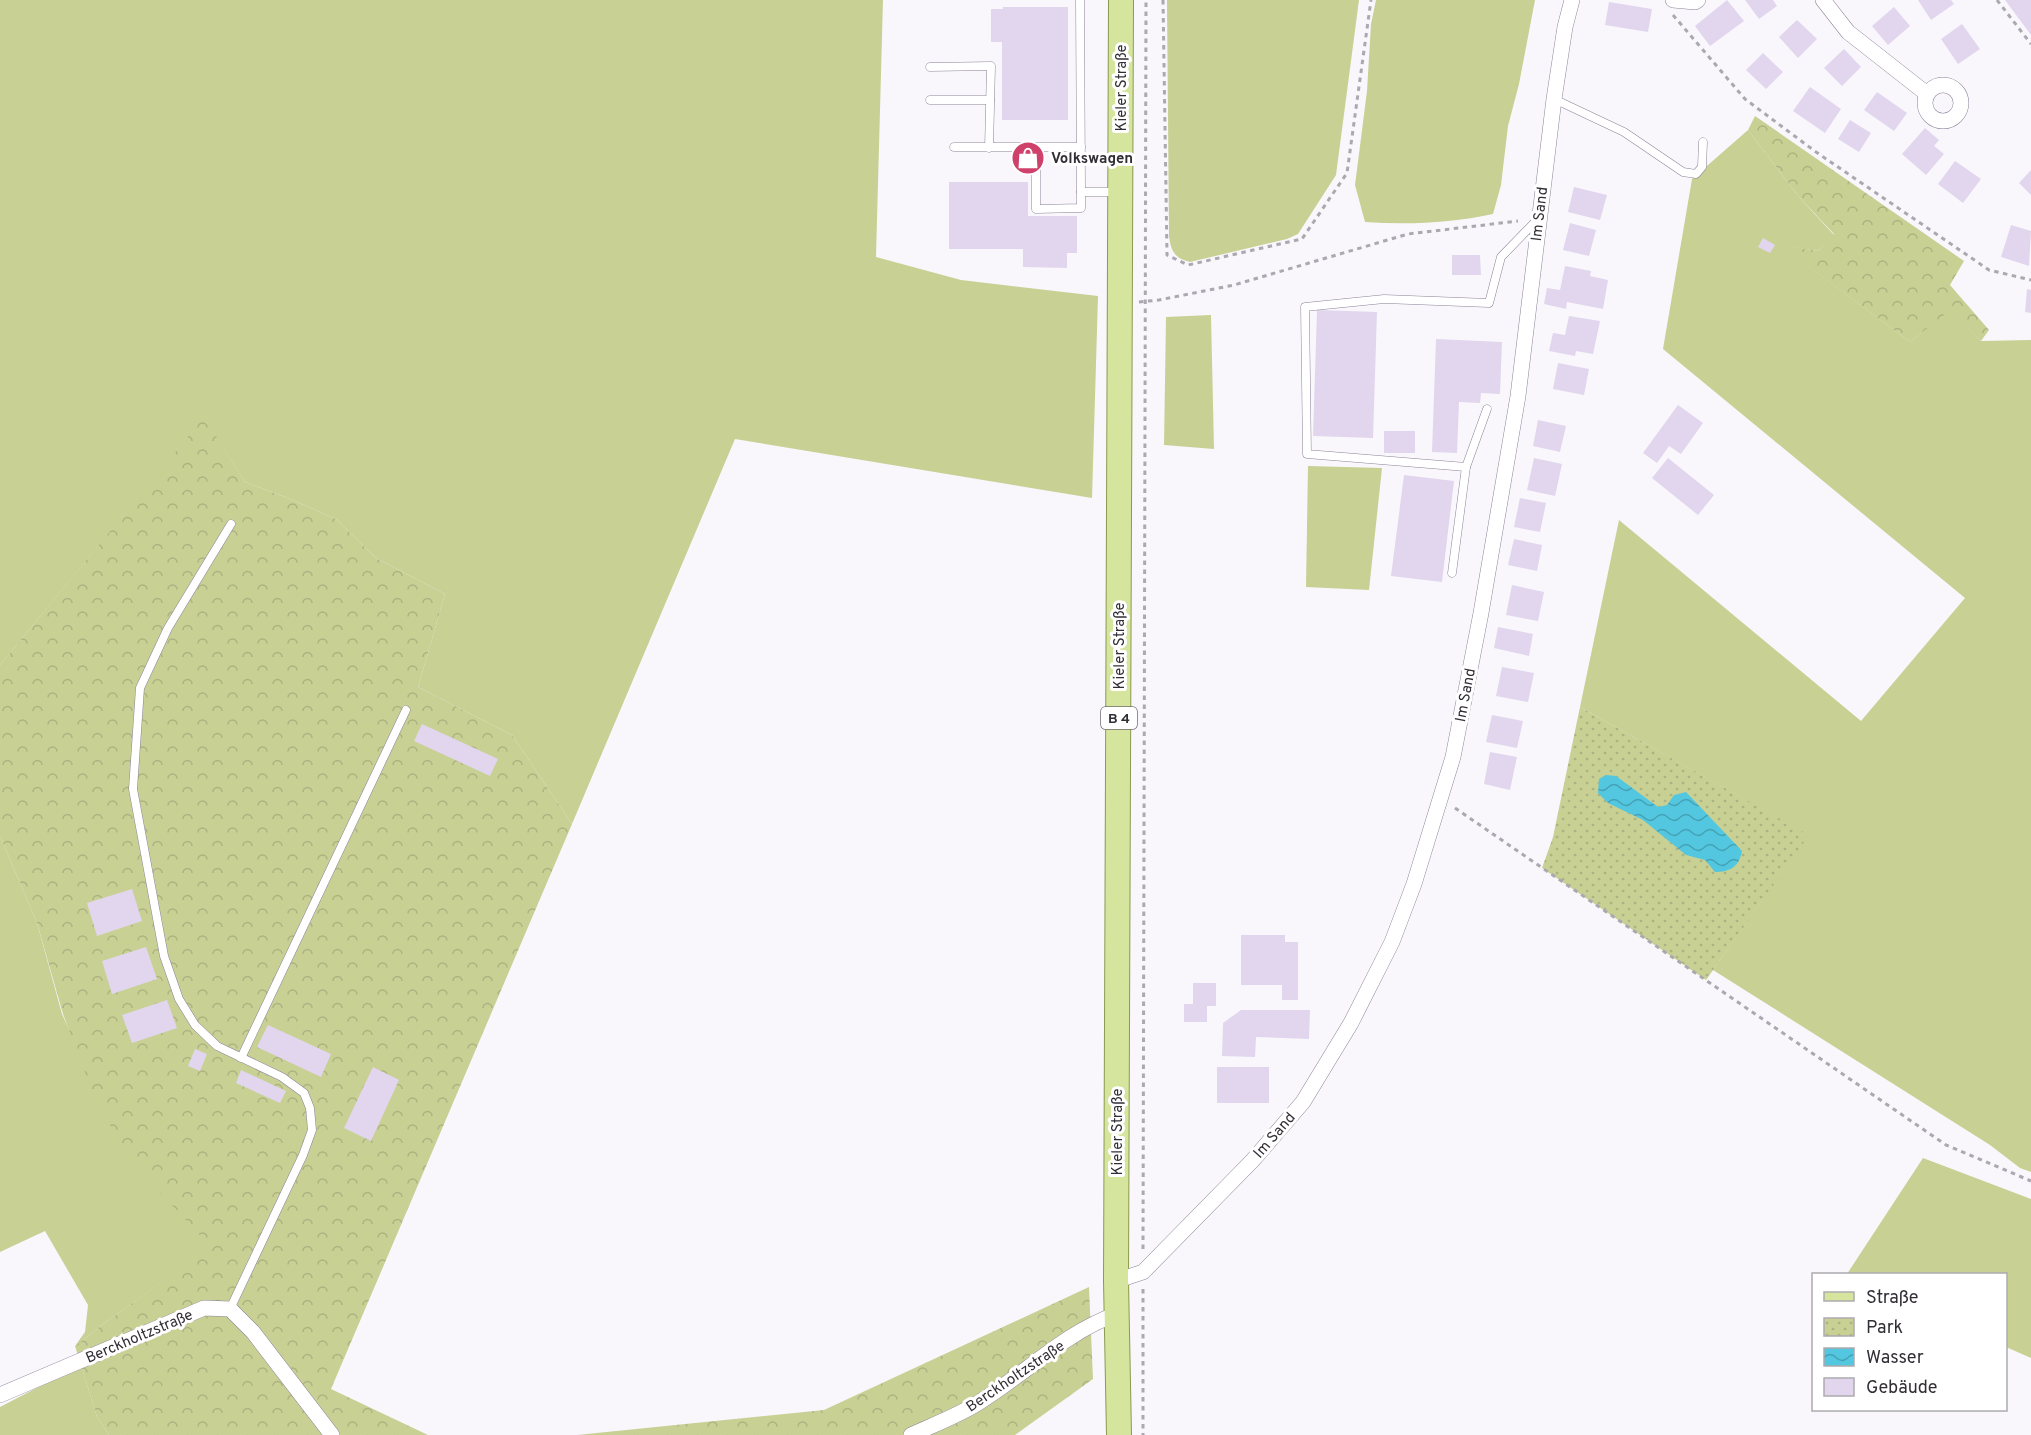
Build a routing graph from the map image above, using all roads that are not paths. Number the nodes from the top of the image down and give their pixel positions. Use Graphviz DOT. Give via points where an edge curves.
graph roads {
  1 [pos="1080,0"];
  2 [pos="1121,0"];
  3 [pos="1572,0"];
  4 [pos="1698,0"];
  5 [pos="1823,0"];
  6 [pos="1671,5"];
  7 [pos="930,67"];
  8 [pos="1927,94"];
  9 [pos="1554,99"];
  10 [pos="930,100"];
  11 [pos="990,100"];
  12 [pos="1703,142"];
  13 [pos="954,147"];
  14 [pos="1081,147"];
  15 [pos="989,148"];
  16 [pos="1036,148"];
  17 [pos="1081,192"];
  18 [pos="1120,192"];
  19 [pos="1538,219"];
  20 [pos="1487,409"];
  21 [pos="1466,467"];
  22 [pos="231,524"];
  23 [pos="1452,573"];
  24 [pos="406,710"];
  25 [pos="242,1058"];
  26 [pos="1116,1281"];
  27 [pos="230,1309"];
  28 [pos="1117,1314"];
  29 [pos="0,1395"];
  30 [pos="332,1435"];
  31 [pos="911,1435"];
  32 [pos="1119,1435"];
  1 -- 14 [label="lane"];
  2 -- 18 [label="main road, Kieler Straße / B 4"];
  3 -- 9 [label="street, Im Sand"];
  4 -- 6 [label="street"];
  5 -- 8 [label="street" via="1848,32"];
  7 -- 11 [label="lane" via="991,66"];
  9 -- 12 [label="lane" via="1624,132 1683,172 1696,174 1702,167"];
  9 -- 19 [label="street, Im Sand"];
  10 -- 11 [label="lane"];
  11 -- 15 [label="lane"];
  13 -- 15 [label="lane"];
  14 -- 16 [label="lane"];
  14 -- 17 [label="lane"];
  15 -- 16 [label="lane"];
  16 -- 17 [label="lane" via="1036,209 1081,208"];
  17 -- 18 [label="lane"];
  18 -- 26 [label="main road, Kieler Straße / B 4"];
  19 -- 21 [label="lane" via="1501,257 1489,303 1384,298 1305,308 1307,453"];
  19 -- 26 [label="street, Im Sand" via="1518,396 1453,757 1392,942 1351,1023 1303,1102 1253,1160 1143,1272"];
  20 -- 21 [label="lane"];
  21 -- 23 [label="lane"];
  22 -- 25 [label="lane" via="168,628 140,688 133,789 164,956 179,999 195,1025 217,1046"];
  24 -- 25 [label="lane"];
  25 -- 27 [label="lane" via="282,1077 304,1093 312,1130"];
  26 -- 28 [label="main road, Kieler Straße / B 4"];
  27 -- 29 [label="street, Berckholtzstraße" via="204,1308"];
  27 -- 30 [label="street" via="253,1332"];
  28 -- 31 [label="street, Berckholtzstraße" via="1072,1337 977,1404"];
  28 -- 32 [label="main road, Kieler Straße / B 4"];
}
